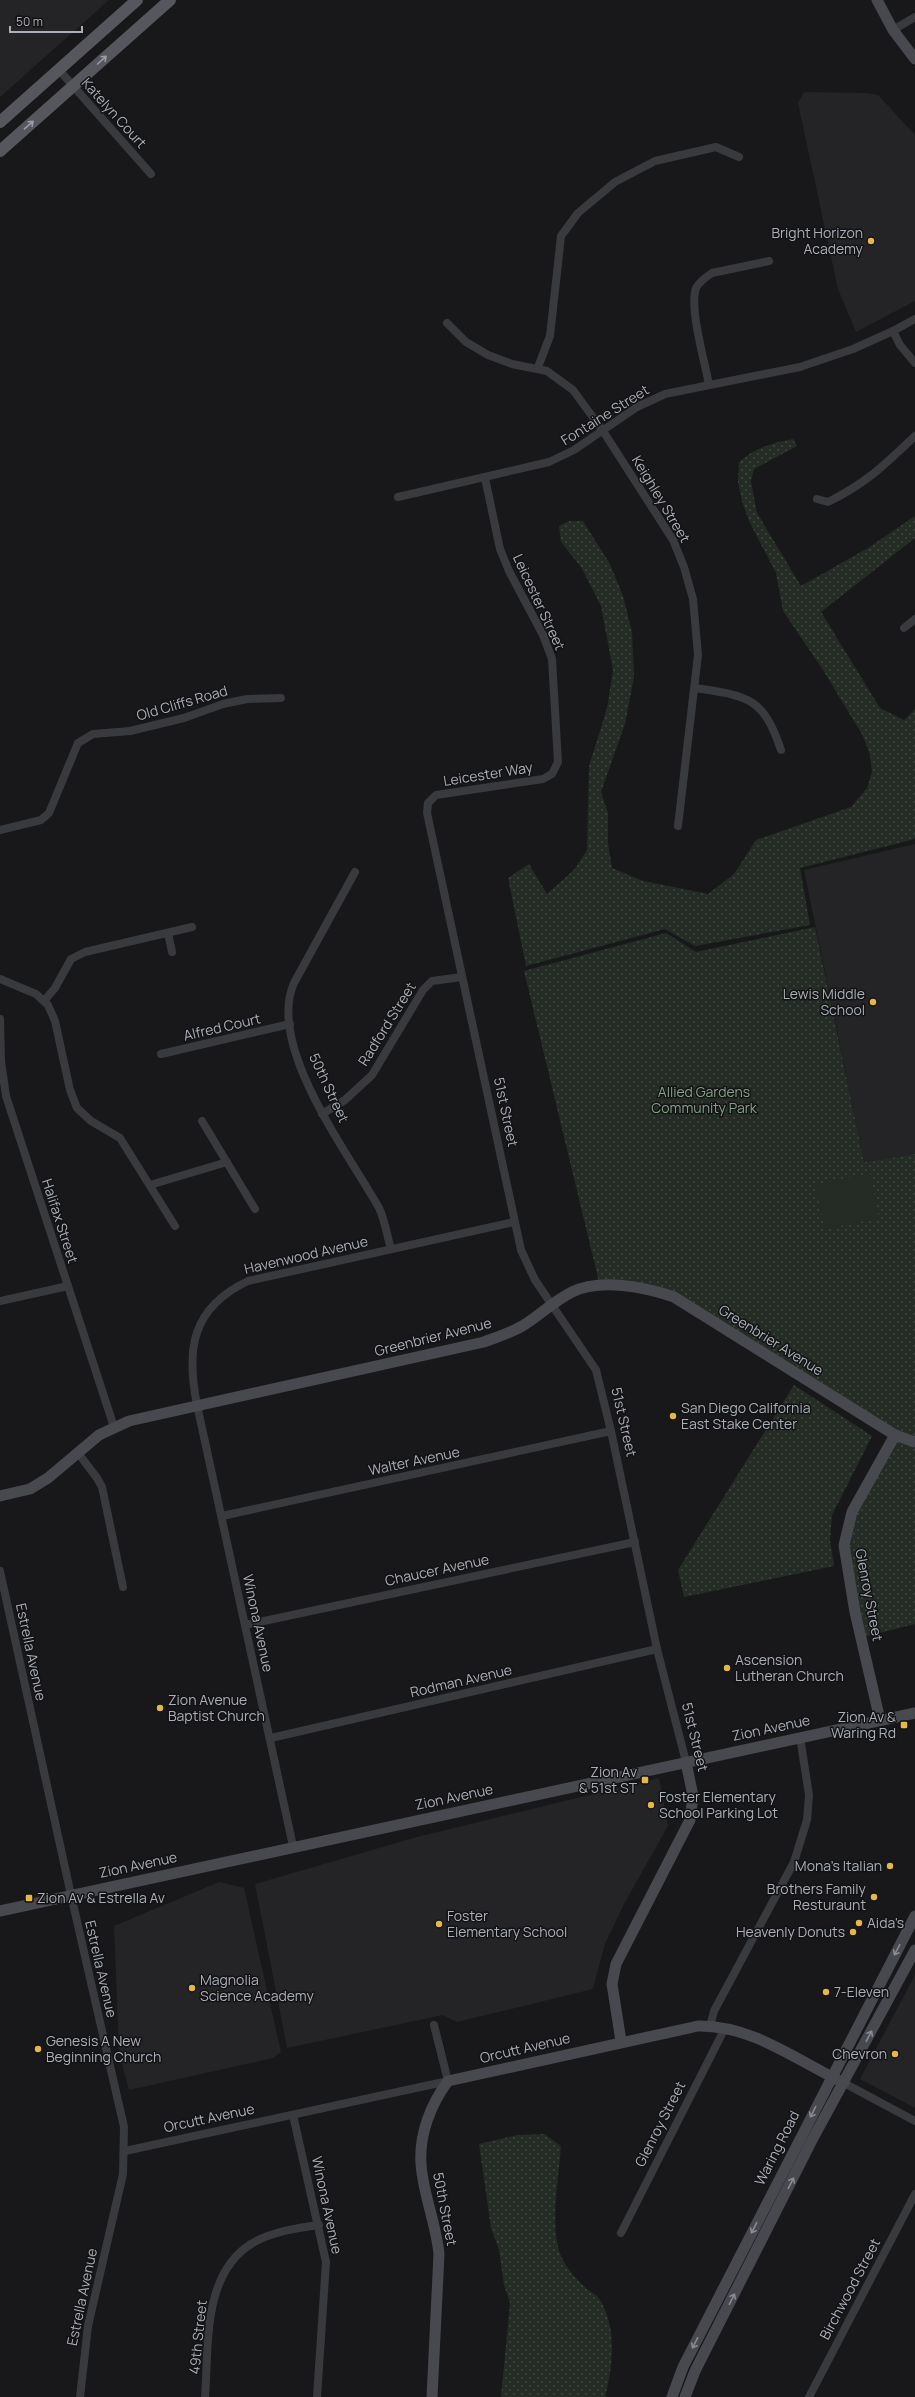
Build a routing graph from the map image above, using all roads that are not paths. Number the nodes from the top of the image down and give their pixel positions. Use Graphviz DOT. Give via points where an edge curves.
graph roads {
  1 [pos="137,0"];
  2 [pos="170,0"];
  3 [pos="877,0"];
  4 [pos="915,17"];
  5 [pos="893,30"];
  6 [pos="915,59"];
  7 [pos="59,70"];
  8 [pos="73,86"];
  9 [pos="0,122"];
  10 [pos="0,151"];
  11 [pos="739,157"];
  12 [pos="151,174"];
  13 [pos="770,261"];
  14 [pos="915,319"];
  15 [pos="447,323"];
  16 [pos="893,331"];
  17 [pos="915,364"];
  18 [pos="538,367"];
  19 [pos="709,385"];
  20 [pos="603,431"];
  21 [pos="915,436"];
  22 [pos="485,478"];
  23 [pos="398,497"];
  24 [pos="817,499"];
  25 [pos="915,619"];
  26 [pos="904,628"];
  27 [pos="695,688"];
  28 [pos="281,698"];
  29 [pos="781,750"];
  30 [pos="558,762"];
  31 [pos="427,813"];
  32 [pos="678,826"];
  33 [pos="0,830"];
  34 [pos="355,872"];
  35 [pos="192,927"];
  36 [pos="168,932"];
  37 [pos="172,952"];
  38 [pos="462,977"];
  39 [pos="0,979"];
  40 [pos="44,1001"];
  41 [pos="0,1019"];
  42 [pos="290,1024"];
  43 [pos="161,1054"];
  44 [pos="322,1114"];
  45 [pos="202,1121"];
  46 [pos="227,1162"];
  47 [pos="150,1185"];
  48 [pos="255,1209"];
  49 [pos="514,1222"];
  50 [pos="175,1226"];
  51 [pos="391,1249"];
  52 [pos="68,1286"];
  53 [pos="0,1301"];
  54 [pos="552,1303"];
  55 [pos="197,1405"];
  56 [pos="114,1427"];
  57 [pos="611,1432"];
  58 [pos="895,1435"];
  59 [pos="915,1442"];
  60 [pos="78,1453"];
  61 [pos="0,1496"];
  62 [pos="222,1516"];
  63 [pos="635,1542"];
  64 [pos="0,1571"];
  65 [pos="123,1587"];
  66 [pos="245,1625"];
  67 [pos="657,1649"];
  68 [pos="915,1713"];
  69 [pos="880,1720"];
  70 [pos="800,1737"];
  71 [pos="271,1738"];
  72 [pos="686,1762"];
  73 [pos="293,1846"];
  74 [pos="71,1895"];
  75 [pos="0,1911"];
  76 [pos="915,1916"];
  77 [pos="915,1950"];
  78 [pos="434,2025"];
  79 [pos="710,2026"];
  80 [pos="725,2028"];
  81 [pos="621,2041"];
  82 [pos="830,2077"];
  83 [pos="448,2081"];
  84 [pos="844,2083"];
  85 [pos="293,2115"];
  86 [pos="915,2121"];
  87 [pos="125,2151"];
  88 [pos="915,2194"];
  89 [pos="318,2225"];
  90 [pos="621,2233"];
  91 [pos="80,2397"];
  92 [pos="205,2397"];
  93 [pos="317,2397"];
  94 [pos="432,2397"];
  95 [pos="672,2397"];
  96 [pos="685,2397"];
  97 [pos="809,2397"];
  1 -- 7 [label="main road"];
  8 -- 2 [label="main road, one-way"];
  3 -- 5 [label="street"];
  4 -- 5 [label="street"];
  5 -- 6 [label="street"];
  7 -- 8 [label="street, Katelyn Court"];
  7 -- 9 [label="main road"];
  10 -- 8 [label="main road, one-way"];
  8 -- 12 [label="street, Katelyn Court"];
  11 -- 18 [label="street" via="716,147 655,161 635,170 602,191 578,213 561,236 550,336"];
  13 -- 19 [label="street" via="712,273 696,288 695,315"];
  14 -- 16 [label="street, Fontaine Street"];
  15 -- 18 [label="street, Keighley Street" via="466,342 488,355 512,364"];
  16 -- 17 [label="street"];
  16 -- 19 [label="street, Fontaine Street" via="853,349 800,367"];
  18 -- 20 [label="street, Keighley Street" via="573,390"];
  19 -- 20 [label="street, Fontaine Street" via="665,394 637,407"];
  20 -- 22 [label="street, Fontaine Street" via="558,458"];
  20 -- 27 [label="street, Keighley Street" via="674,540 684,567 697,636"];
  21 -- 24 [label="street" via="856,489 828,502"];
  22 -- 23 [label="street, Fontaine Street"];
  22 -- 30 [label="street, Leicester Street" via="500,549 543,635 552,659"];
  25 -- 26 [label="street"];
  27 -- 29 [label="street" via="736,694 754,704 771,722"];
  27 -- 32 [label="street, Keighley Street"];
  28 -- 33 [label="street, Old Cliffs Road" via="247,699 130,731 87,736 78,743 49,813 41,820"];
  30 -- 31 [label="street, Leicester Way" via="552,774 543,779 436,795 428,803"];
  31 -- 38 [label="street, 51st Street"];
  34 -- 42 [label="street, 50th Street" via="288,995"];
  35 -- 36 [label="street"];
  36 -- 37 [label="street"];
  36 -- 40 [label="street" via="85,952 71,959 55,988"];
  38 -- 44 [label="street, Radford Street" via="432,981 422,990 372,1074 345,1100"];
  38 -- 49 [label="street, 51st Street"];
  39 -- 40 [label="street" via="36,994"];
  40 -- 47 [label="street" via="56,1021 70,1090 77,1108 92,1121 120,1138"];
  41 -- 52 [label="street, Halifax Street" via="1,1061 6,1096"];
  42 -- 43 [label="street, Alfred Court"];
  42 -- 44 [label="street, 50th Street" via="299,1065"];
  44 -- 51 [label="street, 50th Street" via="380,1209"];
  45 -- 46 [label="street"];
  46 -- 47 [label="street"];
  46 -- 48 [label="street"];
  47 -- 50 [label="street"];
  49 -- 51 [label="street, Havenwood Avenue"];
  49 -- 54 [label="street, 51st Street" via="521,1250 535,1280"];
  51 -- 55 [label="street, Havenwood Avenue" via="248,1281 228,1292 205,1317 195,1337 191,1367"];
  52 -- 53 [label="street"];
  52 -- 56 [label="street, Halifax Street"];
  54 -- 55 [label="street, Greenbrier Avenue" via="525,1324 484,1342"];
  54 -- 57 [label="street, 51st Street" via="596,1370"];
  54 -- 58 [label="street, Greenbrier Avenue" via="573,1291 589,1286 649,1288 674,1297"];
  55 -- 56 [label="street, Greenbrier Avenue"];
  55 -- 62 [label="street, Winona Avenue"];
  56 -- 60 [label="street, Greenbrier Avenue" via="99,1435"];
  57 -- 62 [label="street, Walter Avenue"];
  57 -- 63 [label="street, 51st Street"];
  58 -- 59 [label="street"];
  58 -- 69 [label="street, Glenroy Street" via="852,1512 844,1545 855,1612"];
  60 -- 61 [label="street, Greenbrier Avenue" via="30,1489"];
  60 -- 65 [label="street" via="102,1487"];
  62 -- 66 [label="street, Winona Avenue"];
  63 -- 66 [label="street, Chaucer Avenue"];
  63 -- 67 [label="street, 51st Street"];
  64 -- 74 [label="street, Estrella Avenue"];
  66 -- 71 [label="street, Winona Avenue"];
  67 -- 71 [label="street, Rodman Avenue"];
  67 -- 72 [label="street, 51st Street"];
  68 -- 69 [label="street, Zion Avenue"];
  69 -- 70 [label="street, Zion Avenue"];
  70 -- 72 [label="street, Zion Avenue"];
  70 -- 79 [label="street" via="809,1795 808,1820 794,1862 714,2011"];
  71 -- 73 [label="street, Winona Avenue"];
  72 -- 73 [label="street, Zion Avenue"];
  72 -- 81 [label="street, 51st Street" via="693,1796 690,1820 616,1964 612,1984"];
  73 -- 74 [label="street, Zion Avenue"];
  74 -- 75 [label="street, Zion Avenue"];
  74 -- 87 [label="street, Estrella Avenue" via="124,2127"];
  76 -- 82 [label="street, Waring Road, one-way"];
  84 -- 77 [label="street, Waring Road, one-way"];
  78 -- 83 [label="street"];
  79 -- 80 [label="street, Orcutt Avenue"];
  79 -- 81 [label="street, Orcutt Avenue"];
  80 -- 82 [label="street, Orcutt Avenue" via="766,2042"];
  80 -- 90 [label="street, Glenroy Street"];
  81 -- 83 [label="street, Orcutt Avenue"];
  82 -- 84 [label="street, Orcutt Avenue"];
  82 -- 95 [label="street, Waring Road, one-way" via="683,2367"];
  83 -- 85 [label="street, Orcutt Avenue"];
  83 -- 94 [label="street, 50th Street" via="429,2112 421,2151 421,2165 439,2254"];
  84 -- 86 [label="street, Orcutt Avenue"];
  96 -- 84 [label="street, Waring Road, one-way" via="702,2357"];
  85 -- 87 [label="street, Orcutt Avenue"];
  85 -- 89 [label="street, Winona Avenue"];
  87 -- 91 [label="street, Estrella Avenue" via="123,2174 88,2326"];
  88 -- 97 [label="street, Birchwood Street"];
  89 -- 92 [label="street, 49th Street" via="251,2244 226,2267 212,2303"];
  89 -- 93 [label="street, Winona Avenue" via="326,2262"];
}
